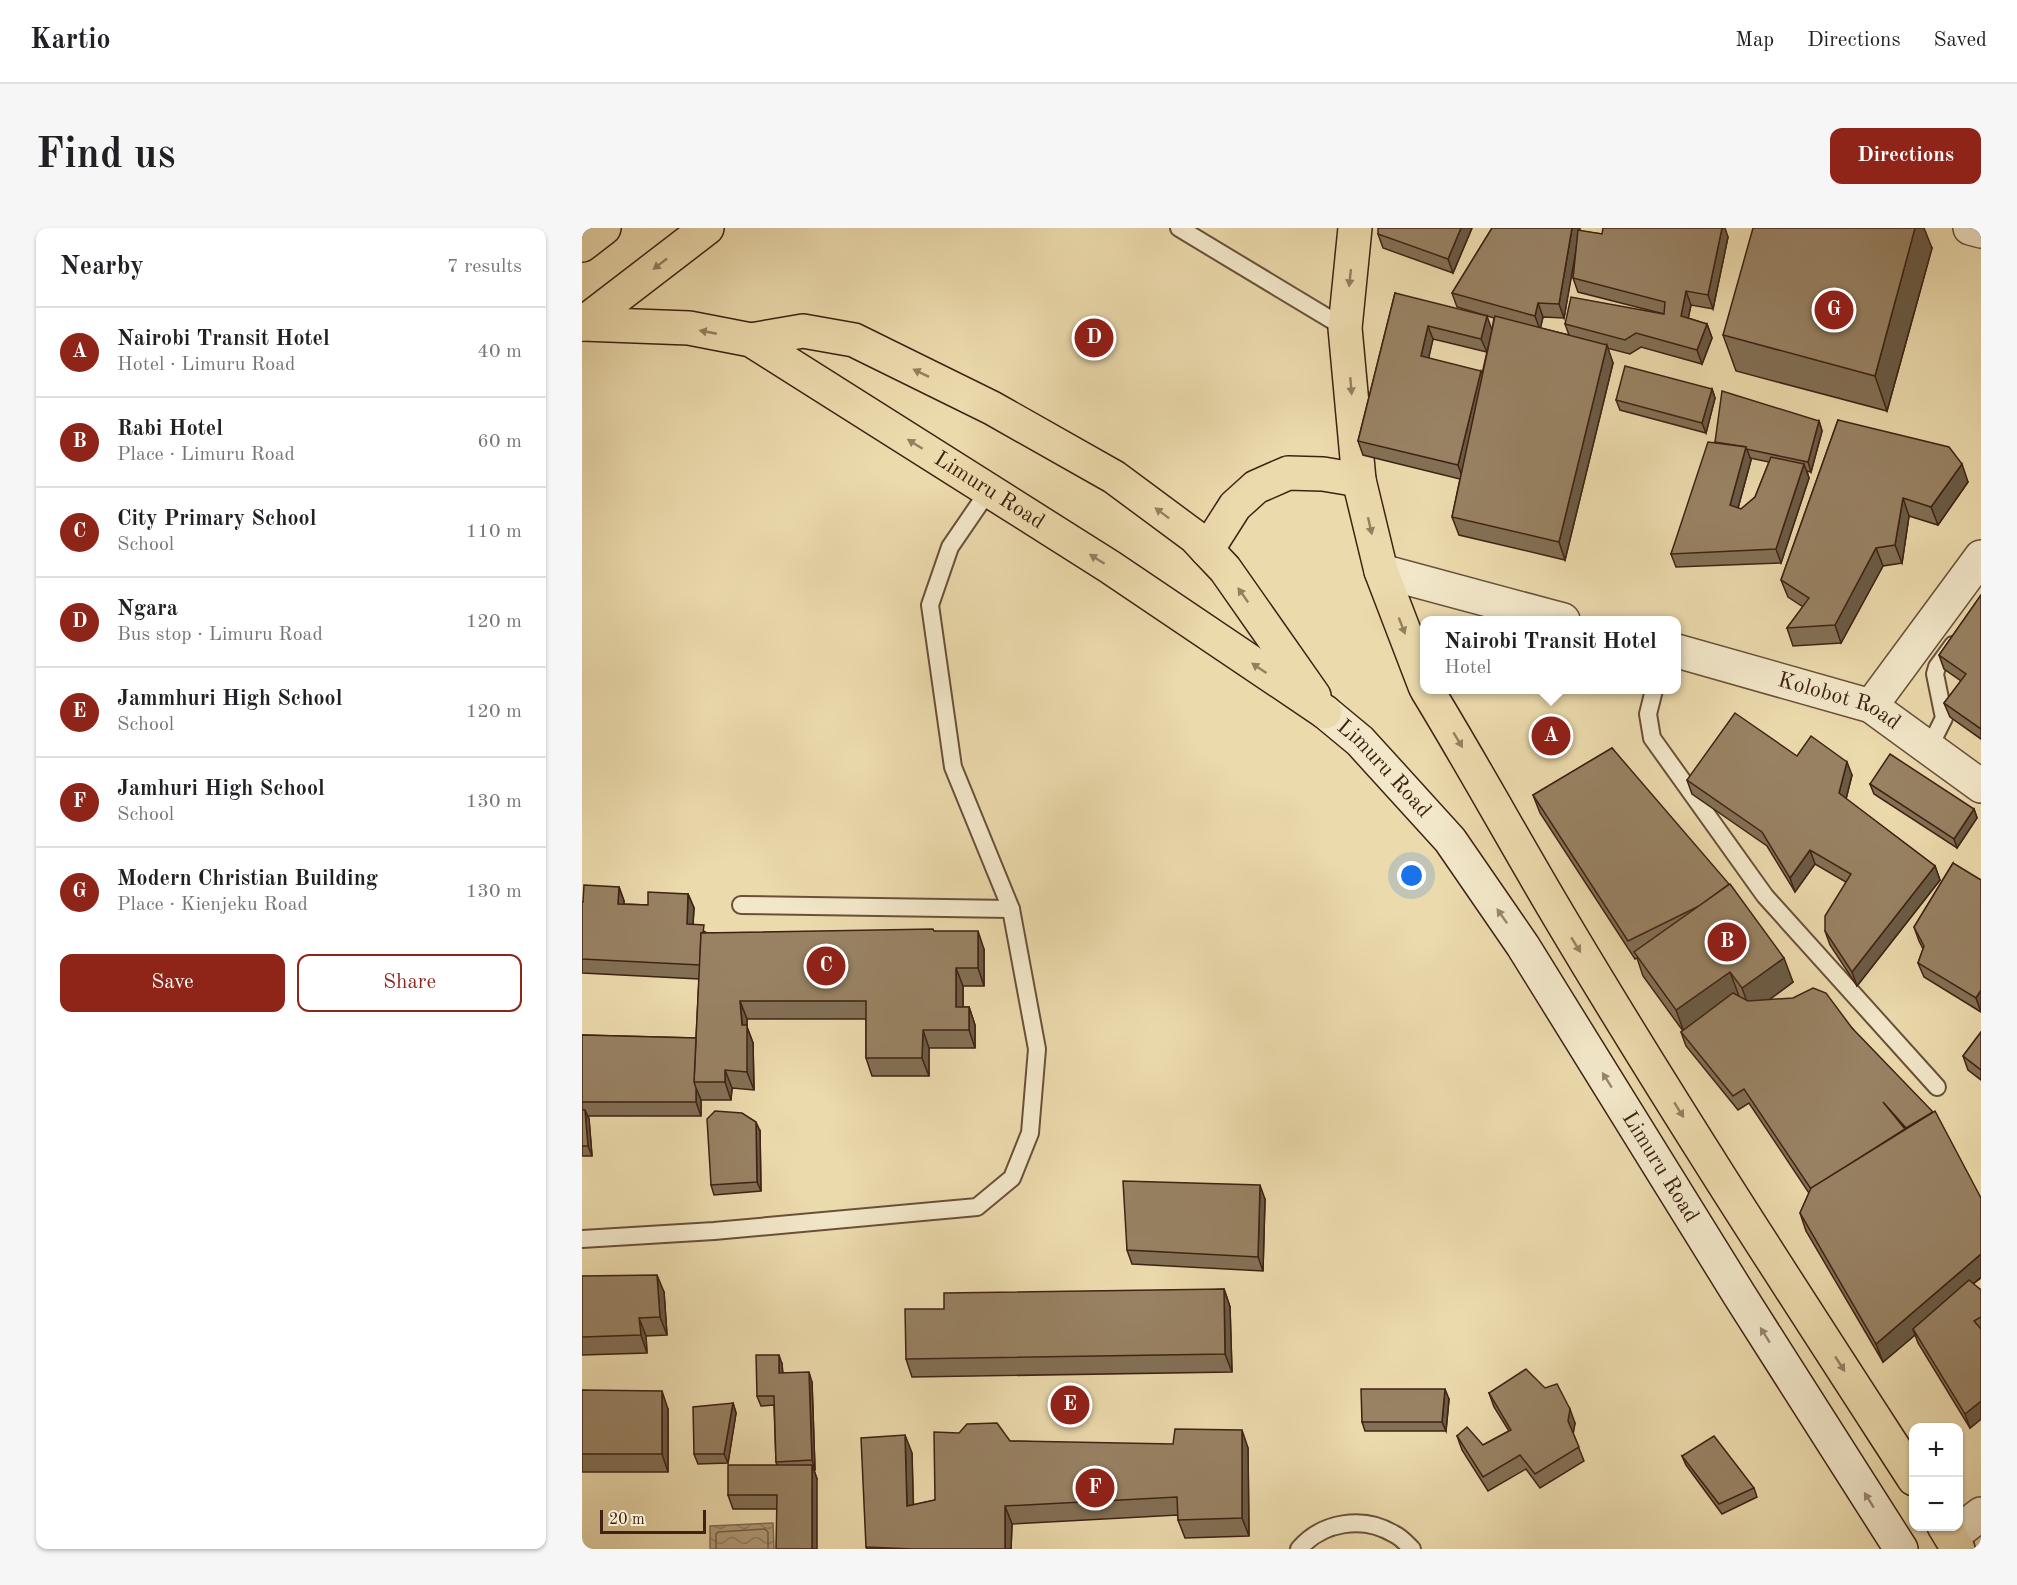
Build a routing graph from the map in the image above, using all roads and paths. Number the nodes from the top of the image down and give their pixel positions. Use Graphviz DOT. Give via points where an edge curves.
graph roads {
  1 [pos="604,228"];
  2 [pos="707,228"];
  3 [pos="1179,228"];
  4 [pos="1355,228"];
  5 [pos="1970,228"];
  6 [pos="1981,231"];
  7 [pos="582,245"];
  8 [pos="582,324"];
  9 [pos="1345,328"];
  10 [pos="752,340"];
  11 [pos="1359,480"];
  12 [pos="989,490"];
  13 [pos="1207,550"];
  14 [pos="1981,557"];
  15 [pos="1381,571"];
  16 [pos="1545,616"];
  17 [pos="1962,631"];
  18 [pos="1681,652"];
  19 [pos="1420,672"];
  20 [pos="1430,694"];
  21 [pos="1653,694"];
  22 [pos="1871,706"];
  23 [pos="1325,712"];
  24 [pos="1929,748"];
  25 [pos="1981,786"];
  26 [pos="741,905"];
  27 [pos="1011,909"];
  28 [pos="1936,1087"];
  29 [pos="582,1239"];
  30 [pos="1913,1477"];
  31 [pos="1981,1514"];
  32 [pos="1951,1538"];
  33 [pos="1299,1549"];
  34 [pos="1412,1549"];
  35 [pos="1901,1549"];
  1 -- 7 [label="main road"];
  2 -- 8 [label="main road, one-way"];
  3 -- 9 [label="lane"];
  4 -- 9 [label="main road, Limuru Road, one-way"];
  5 -- 6 [label="main road"];
  10 -- 8 [label="main road, Limuru Road, one-way" via="689,328"];
  9 -- 11 [label="main road, Limuru Road, one-way"];
  12 -- 10 [label="main road, Limuru Road, one-way"];
  13 -- 10 [label="main road, one-way" via="1114,477 992,408 854,340 803,331"];
  11 -- 13 [label="main road" via="1288,473 1256,487 1235,506"];
  11 -- 15 [label="main road, Limuru Road, one-way"];
  23 -- 12 [label="main road, Limuru Road, one-way"];
  12 -- 27 [label="lane" via="950,548 930,605 953,767"];
  23 -- 13 [label="main road, one-way" via="1225,569"];
  14 -- 22 [label="main road"];
  15 -- 16 [label="main road"];
  15 -- 19 [label="main road, Limuru Road, one-way"];
  17 -- 24 [label="lane" via="1937,667 1935,680 1944,718"];
  18 -- 22 [label="main road, Kolobot Road"];
  20 -- 30 [label="main road, Limuru Road, one-way" via="1563,923"];
  21 -- 28 [label="lane" via="1648,714 1652,738 1765,896"];
  22 -- 24 [label="main road, Kolobot Road"];
  35 -- 23 [label="main road, Limuru Road, one-way" via="1523,946 1450,840 1360,741"];
  24 -- 25 [label="main road, Kolobot Road"];
  26 -- 27 [label="lane"];
  27 -- 29 [label="lane" via="1037,1049 1030,1133 1012,1178 977,1207"];
  31 -- 32 [label="main road"];
  33 -- 34 [label="lane" via="1326,1528 1349,1523 1373,1524 1395,1534"];
}
